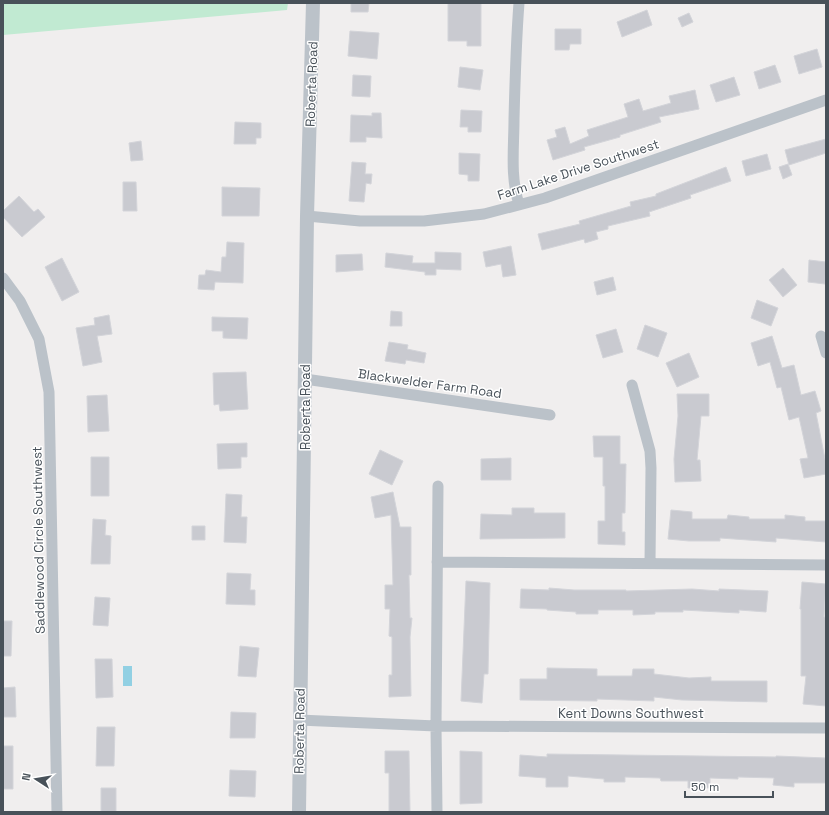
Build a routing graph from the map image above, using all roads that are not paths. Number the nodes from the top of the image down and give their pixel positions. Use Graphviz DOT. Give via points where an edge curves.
graph roads {
  1 [pos="313,3"];
  2 [pos="520,3"];
  3 [pos="826,100"];
  4 [pos="519,204"];
  5 [pos="307,216"];
  6 [pos="3,278"];
  7 [pos="820,336"];
  8 [pos="826,353"];
  9 [pos="305,379"];
  10 [pos="632,385"];
  11 [pos="550,415"];
  12 [pos="438,486"];
  13 [pos="437,562"];
  14 [pos="650,563"];
  15 [pos="826,565"];
  16 [pos="299,720"];
  17 [pos="436,726"];
  18 [pos="826,728"];
  19 [pos="57,812"];
  20 [pos="299,812"];
  21 [pos="437,812"];
  1 -- 5 [label="street, Roberta Road"];
  2 -- 4 [label="street" via="516,39 513,164"];
  3 -- 4 [label="street, Farm Lake Drive Southwest" via="603,178"];
  4 -- 5 [label="street, Farm Lake Drive Southwest" via="464,217 424,221 360,221"];
  5 -- 9 [label="street, Roberta Road"];
  6 -- 19 [label="street, Saddlewood Circle Southwest" via="20,301 39,340 49,392"];
  7 -- 8 [label="street"];
  9 -- 11 [label="street, Blackwelder Farm Road"];
  9 -- 16 [label="street, Roberta Road"];
  10 -- 14 [label="street" via="650,456"];
  12 -- 13 [label="street"];
  13 -- 14 [label="street"];
  13 -- 17 [label="street"];
  14 -- 15 [label="street"];
  16 -- 17 [label="street, Kent Downs Southwest"];
  16 -- 20 [label="street, Roberta Road"];
  17 -- 18 [label="street, Kent Downs Southwest"];
  17 -- 21 [label="street"];
}
